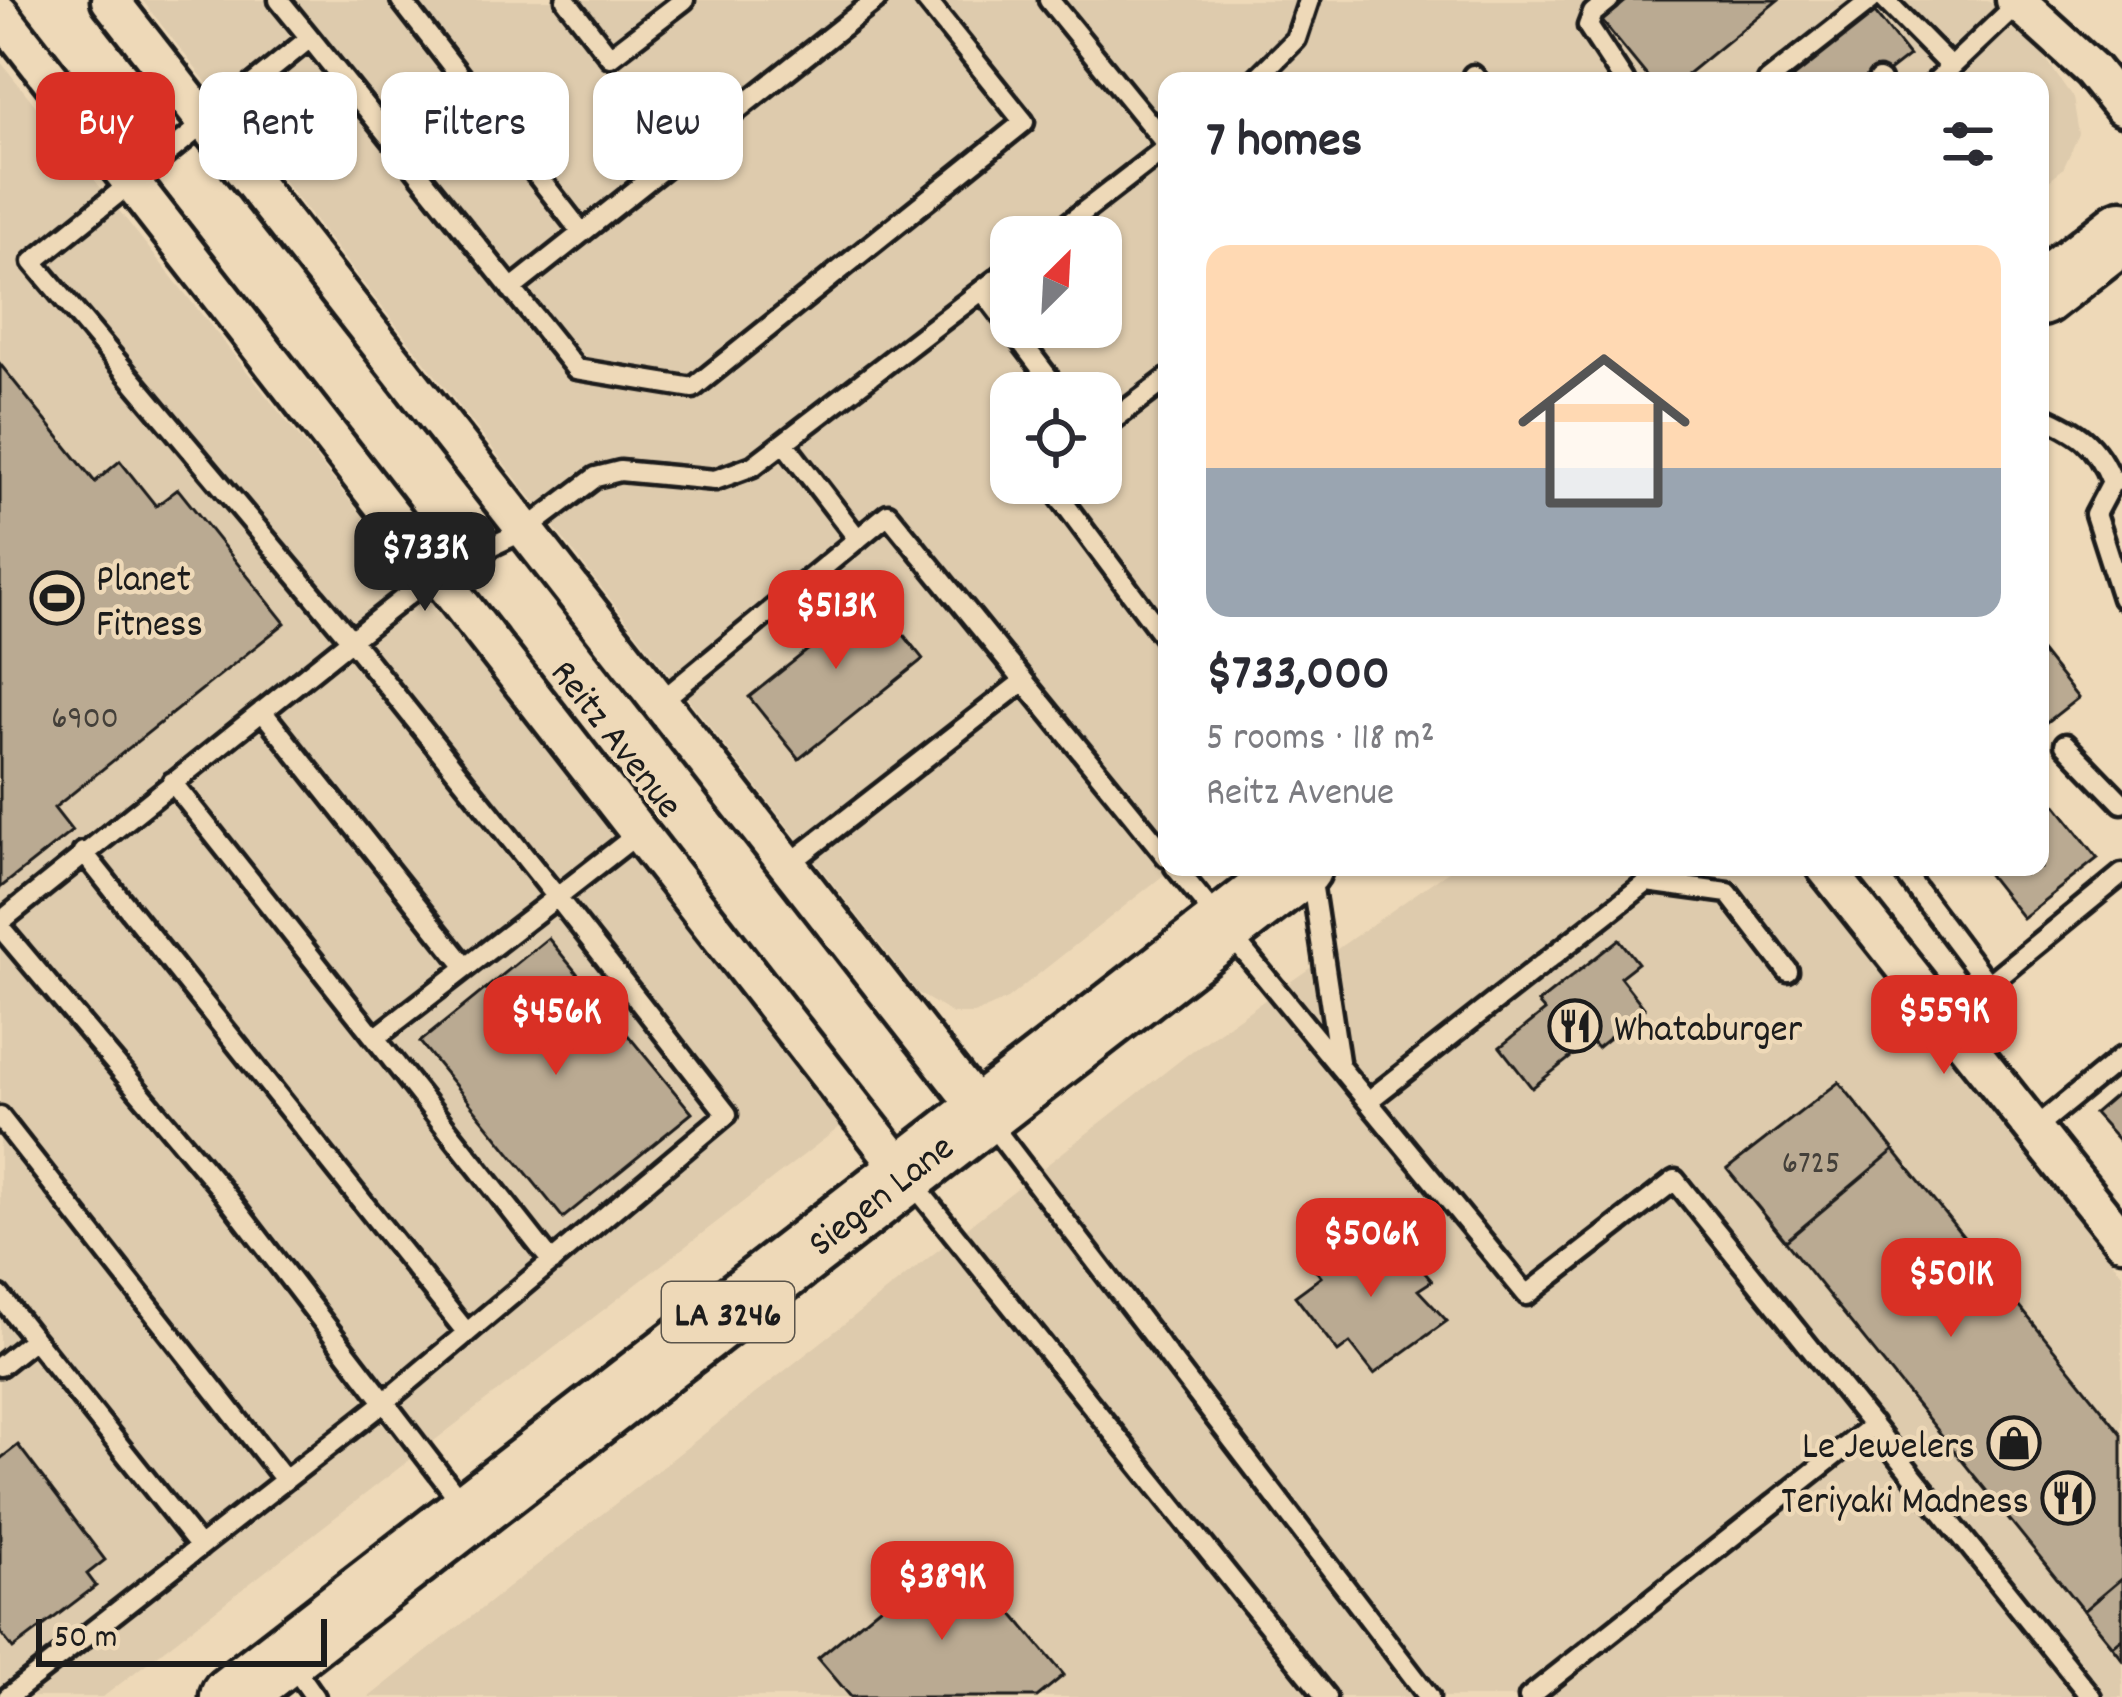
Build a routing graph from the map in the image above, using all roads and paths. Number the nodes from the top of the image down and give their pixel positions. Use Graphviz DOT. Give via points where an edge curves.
graph roads {
  1 [pos="110,0"];
  2 [pos="279,0"];
  3 [pos="401,0"];
  4 [pos="566,0"];
  5 [pos="684,0"];
  6 [pos="876,0"];
  7 [pos="926,0"];
  8 [pos="1049,0"];
  9 [pos="1309,0"];
  10 [pos="1609,0"];
  11 [pos="1871,0"];
  12 [pos="1885,0"];
  13 [pos="2017,2"];
  14 [pos="0,14"];
  15 [pos="310,38"];
  16 [pos="268,72"];
  17 [pos="1263,72"];
  18 [pos="1618,72"];
  19 [pos="1784,72"];
  20 [pos="1941,72"];
  21 [pos="1945,72"];
  22 [pos="2122,107"];
  23 [pos="199,113"];
  24 [pos="199,128"];
  25 [pos="1158,135"];
  26 [pos="1158,153"];
  27 [pos="251,180"];
  28 [pos="132,183"];
  29 [pos="1078,216"];
  30 [pos="2122,231"];
  31 [pos="582,233"];
  32 [pos="2049,280"];
  33 [pos="990,284"];
  34 [pos="511,289"];
  35 [pos="982,290"];
  36 [pos="1044,372"];
  37 [pos="1158,386"];
  38 [pos="1122,413"];
  39 [pos="2049,419"];
  40 [pos="784,443"];
  41 [pos="2117,481"];
  42 [pos="1065,504"];
  43 [pos="526,530"];
  44 [pos="858,539"];
  45 [pos="437,571"];
  46 [pos="2122,598"];
  47 [pos="1158,629"];
  48 [pos="351,640"];
  49 [pos="1021,683"];
  50 [pos="660,702"];
  51 [pos="262,711"];
  52 [pos="2066,744"];
  53 [pos="172,782"];
  54 [pos="2122,803"];
  55 [pos="640,832"];
  56 [pos="1158,846"];
  57 [pos="83,852"];
  58 [pos="788,865"];
  59 [pos="2122,874"];
  60 [pos="1183,876"];
  61 [pos="1294,876"];
  62 [pos="1308,876"];
  63 [pos="1832,876"];
  64 [pos="1907,876"];
  65 [pos="557,897"];
  66 [pos="0,924"];
  67 [pos="1226,926"];
  68 [pos="466,967"];
  69 [pos="1788,971"];
  70 [pos="1988,983"];
  71 [pos="1945,1020"];
  72 [pos="375,1038"];
  73 [pos="2122,1057"];
  74 [pos="1339,1061"];
  75 [pos="1368,1101"];
  76 [pos="982,1113"];
  77 [pos="0,1118"];
  78 [pos="2032,1130"];
  79 [pos="904,1172"];
  80 [pos="2122,1240"];
  81 [pos="552,1262"];
  82 [pos="0,1296"];
  83 [pos="467,1333"];
  84 [pos="34,1339"];
  85 [pos="0,1366"];
  86 [pos="381,1405"];
  87 [pos="1873,1425"];
  88 [pos="285,1480"];
  89 [pos="472,1515"];
  90 [pos="200,1546"];
  91 [pos="300,1676"];
  92 [pos="0,1688"];
  93 [pos="7,1697"];
  94 [pos="231,1697"];
  95 [pos="1326,1697"];
  96 [pos="1429,1697"];
  97 [pos="1529,1697"];
  98 [pos="2091,1697"];
  1 -- 23 [label="street, Reitz Avenue"];
  2 -- 15 [label="lane"];
  3 -- 31 [label="lane"];
  4 -- 5 [label="lane" via="610,57"];
  6 -- 31 [label="lane"];
  7 -- 34 [label="lane" via="1024,122 693,388 576,369"];
  8 -- 25 [label="lane"];
  9 -- 17 [label="lane" via="1296,39"];
  10 -- 18 [label="lane" via="1588,26"];
  11 -- 19 [label="lane"];
  12 -- 20 [label="lane"];
  13 -- 21 [label="lane"];
  13 -- 22 [label="street"];
  14 -- 28 [label="street, Reitz Avenue"];
  15 -- 16 [label="lane"];
  15 -- 34 [label="lane"];
  24 -- 28 [label="lane"];
  26 -- 29 [label="lane"];
  27 -- 43 [label="street, Reitz Avenue"];
  28 -- 45 [label="street, Reitz Avenue"];
  28 -- 48 [label="lane" via="33,262"];
  30 -- 32 [label="main road"];
  31 -- 34 [label="lane"];
  33 -- 35 [label="lane"];
  35 -- 36 [label="lane"];
  35 -- 40 [label="lane"];
  37 -- 38 [label="lane"];
  39 -- 41 [label="lane" via="2078,431"];
  40 -- 43 [label="lane" via="741,473 715,480 620,471 596,477"];
  40 -- 44 [label="lane"];
  41 -- 46 [label="lane" via="2095,514"];
  42 -- 47 [label="lane"];
  43 -- 45 [label="lane"];
  43 -- 50 [label="street, Reitz Avenue"];
  44 -- 49 [label="lane" via="888,514"];
  44 -- 50 [label="lane"];
  45 -- 48 [label="lane"];
  45 -- 55 [label="street, Reitz Avenue"];
  48 -- 51 [label="lane"];
  48 -- 65 [label="lane"];
  49 -- 56 [label="lane"];
  49 -- 58 [label="lane"];
  50 -- 58 [label="street, Reitz Avenue"];
  51 -- 53 [label="lane"];
  51 -- 68 [label="lane"];
  52 -- 54 [label="lane"];
  53 -- 57 [label="lane"];
  53 -- 72 [label="lane"];
  55 -- 65 [label="lane"];
  55 -- 79 [label="street, Reitz Avenue"];
  57 -- 66 [label="lane"];
  57 -- 83 [label="lane"];
  58 -- 76 [label="street, Reitz Avenue"];
  59 -- 70 [label="lane"];
  60 -- 67 [label="lane"];
  61 -- 67 [label="main road, Siegen Lane / LA 3246"];
  62 -- 74 [label="lane"];
  63 -- 71 [label="street"];
  64 -- 70 [label="lane"];
  65 -- 68 [label="lane"];
  65 -- 81 [label="lane" via="727,1114"];
  66 -- 86 [label="lane" via="217,1184"];
  67 -- 74 [label="lane"];
  67 -- 76 [label="main road, Siegen Lane / LA 3246"];
  68 -- 72 [label="lane"];
  69 -- 75 [label="lane" via="1728,893 1647,882"];
  70 -- 71 [label="lane"];
  71 -- 78 [label="street"];
  72 -- 81 [label="lane"];
  73 -- 78 [label="lane"];
  74 -- 75 [label="lane"];
  75 -- 87 [label="lane" via="1527,1295 1676,1180"];
  76 -- 79 [label="main road, Siegen Lane / LA 3246"];
  76 -- 96 [label="lane"];
  77 -- 88 [label="lane"];
  78 -- 80 [label="street"];
  79 -- 89 [label="main road, Siegen Lane / LA 3246"];
  79 -- 95 [label="lane"];
  81 -- 83 [label="lane"];
  82 -- 84 [label="lane"];
  83 -- 86 [label="lane"];
  84 -- 85 [label="lane"];
  84 -- 90 [label="lane"];
  86 -- 88 [label="lane"];
  86 -- 89 [label="lane"];
  87 -- 97 [label="lane"];
  87 -- 98 [label="lane"];
  88 -- 90 [label="lane"];
  89 -- 91 [label="main road, Siegen Lane / LA 3246"];
  90 -- 93 [label="lane"];
  91 -- 94 [label="main road, Siegen Lane / LA 3246"];
  92 -- 93 [label="lane"];
}
